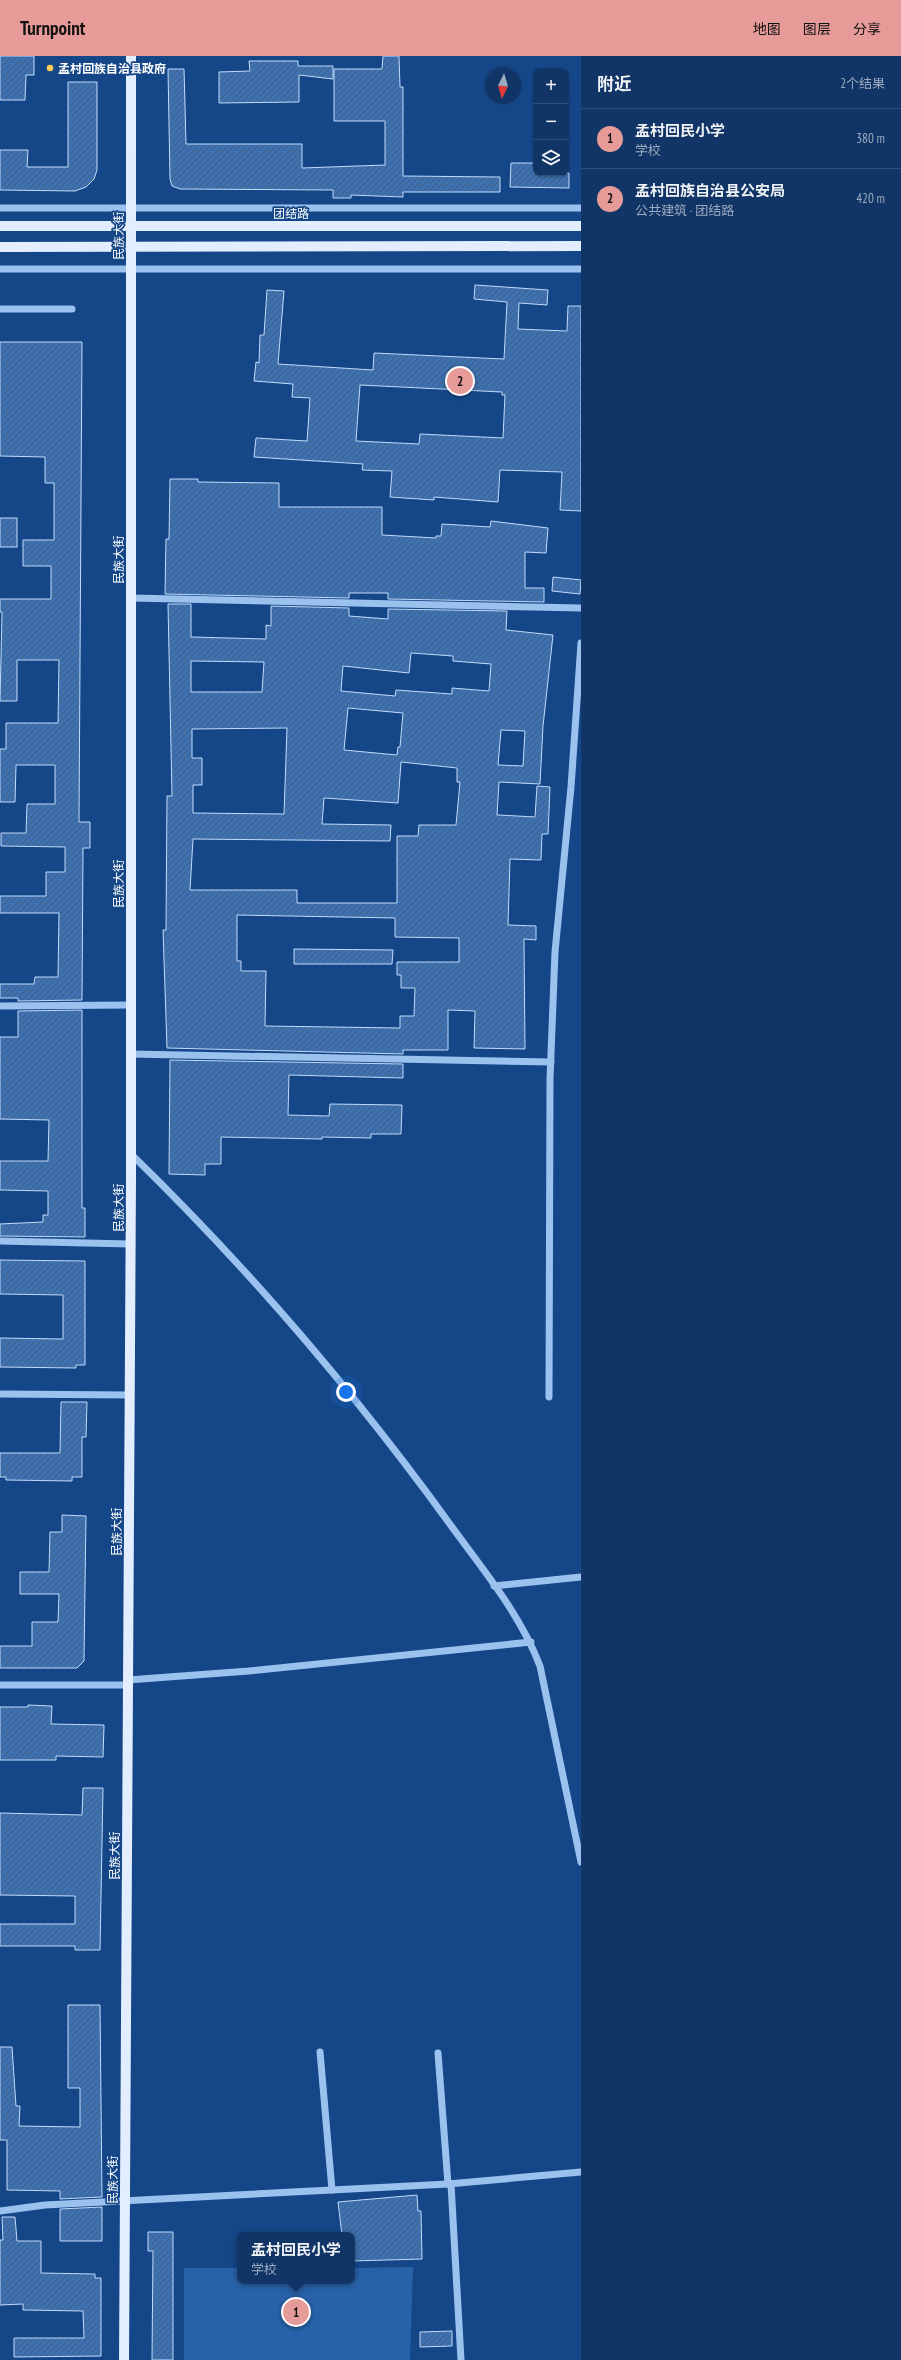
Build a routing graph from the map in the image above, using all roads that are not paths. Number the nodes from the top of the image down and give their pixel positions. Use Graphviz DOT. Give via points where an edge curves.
graph roads {
  1 [pos="131,56"];
  2 [pos="0,208"];
  3 [pos="131,208"];
  4 [pos="581,208"];
  5 [pos="0,226"];
  6 [pos="131,226"];
  7 [pos="581,226"];
  8 [pos="0,246"];
  9 [pos="581,246"];
  10 [pos="131,247"];
  11 [pos="581,269"];
  12 [pos="0,270"];
  13 [pos="131,270"];
  14 [pos="0,309"];
  15 [pos="72,309"];
  16 [pos="131,598"];
  17 [pos="581,608"];
  18 [pos="581,643"];
  19 [pos="131,1005"];
  20 [pos="0,1006"];
  21 [pos="131,1054"];
  22 [pos="551,1062"];
  23 [pos="131,1154"];
  24 [pos="0,1241"];
  25 [pos="130,1244"];
  26 [pos="0,1394"];
  27 [pos="129,1395"];
  28 [pos="549,1397"];
  29 [pos="581,1577"];
  30 [pos="494,1586"];
  31 [pos="531,1642"];
  32 [pos="128,1682"];
  33 [pos="0,1685"];
  34 [pos="581,1862"];
  35 [pos="320,2052"];
  36 [pos="438,2053"];
  37 [pos="581,2172"];
  38 [pos="450,2184"];
  39 [pos="332,2190"];
  40 [pos="125,2201"];
  41 [pos="0,2211"];
  42 [pos="124,2360"];
  43 [pos="461,2360"];
  1 -- 3 [label="main road, 民族大街"];
  2 -- 3 [label="street"];
  3 -- 4 [label="street"];
  3 -- 6 [label="main road, 民族大街"];
  5 -- 6 [label="main road, 团结路"];
  6 -- 7 [label="main road, 团结路"];
  6 -- 10 [label="main road, 民族大街"];
  8 -- 10 [label="main road"];
  9 -- 10 [label="main road"];
  10 -- 13 [label="main road, 民族大街"];
  11 -- 13 [label="street"];
  12 -- 13 [label="street"];
  13 -- 16 [label="main road, 民族大街"];
  14 -- 15 [label="street"];
  16 -- 17 [label="street"];
  16 -- 19 [label="main road, 民族大街"];
  18 -- 22 [label="street" via="571,786 555,952"];
  19 -- 20 [label="street"];
  19 -- 21 [label="main road, 民族大街"];
  21 -- 22 [label="street"];
  21 -- 23 [label="main road, 民族大街"];
  22 -- 28 [label="street"];
  23 -- 25 [label="main road, 民族大街"];
  23 -- 30 [label="street" via="191,1213 359,1403 404,1460"];
  24 -- 25 [label="street"];
  25 -- 27 [label="main road, 民族大街"];
  26 -- 27 [label="street"];
  27 -- 32 [label="main road, 民族大街"];
  29 -- 30 [label="street"];
  30 -- 31 [label="street"];
  31 -- 32 [label="street"];
  31 -- 34 [label="street" via="547,1695"];
  32 -- 33 [label="street"];
  32 -- 40 [label="main road, 民族大街"];
  35 -- 39 [label="street"];
  36 -- 38 [label="street"];
  37 -- 38 [label="street"];
  38 -- 39 [label="street"];
  38 -- 43 [label="street"];
  39 -- 40 [label="street"];
  40 -- 41 [label="street" via="45,2205"];
  40 -- 42 [label="main road, 民族大街"];
}
